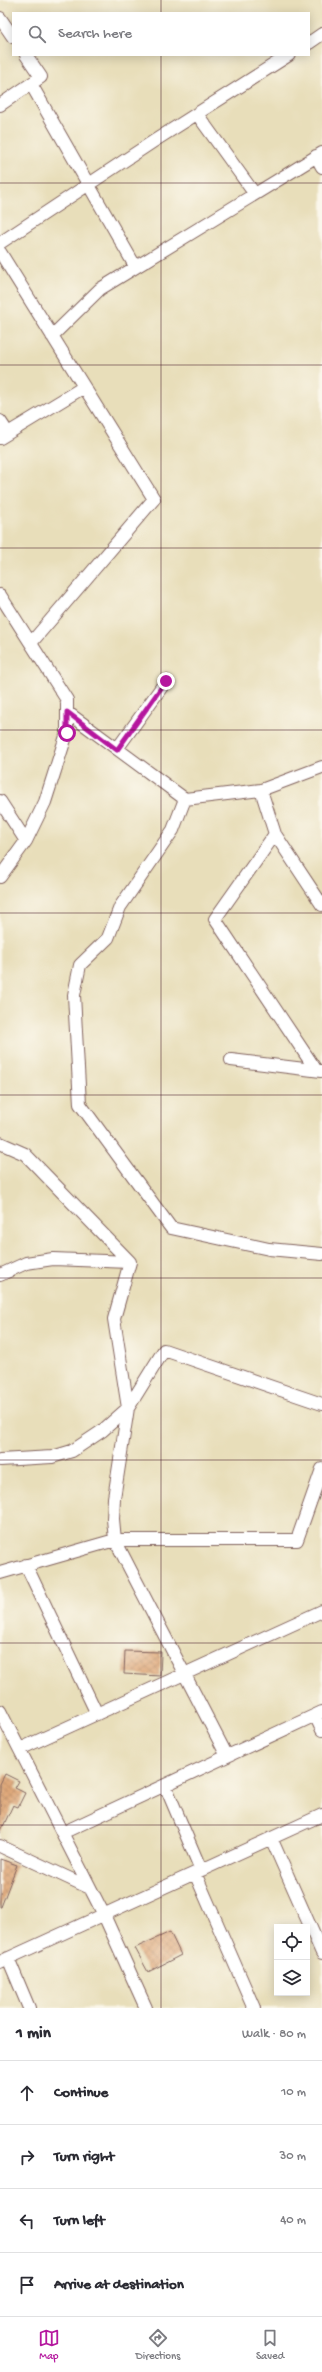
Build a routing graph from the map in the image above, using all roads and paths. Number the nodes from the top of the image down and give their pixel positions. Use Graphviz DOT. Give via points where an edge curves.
graph roads {
  1 [pos="0,18"];
  2 [pos="322,34"];
  3 [pos="12,36"];
  4 [pos="310,42"];
  5 [pos="27,56"];
  6 [pos="287,56"];
  7 [pos="31,84"];
  8 [pos="0,105"];
  9 [pos="197,114"];
  10 [pos="319,155"];
  11 [pos="322,167"];
  12 [pos="88,185"];
  13 [pos="254,193"];
  14 [pos="0,243"];
  15 [pos="0,252"];
  16 [pos="135,266"];
  17 [pos="52,336"];
  18 [pos="84,387"];
  19 [pos="0,421"];
  20 [pos="4,436"];
  21 [pos="0,595"];
  22 [pos="31,643"];
  23 [pos="166,681"];
  24 [pos="67,712"];
  25 [pos="117,750"];
  26 [pos="322,767"];
  27 [pos="261,790"];
  28 [pos="184,799"];
  29 [pos="0,801"];
  30 [pos="275,834"];
  31 [pos="26,841"];
  32 [pos="0,877"];
  33 [pos="322,905"];
  34 [pos="231,1060"];
  35 [pos="319,1071"];
  36 [pos="0,1143"];
  37 [pos="322,1254"];
  38 [pos="130,1262"];
  39 [pos="0,1275"];
  40 [pos="322,1404"];
  41 [pos="128,1408"];
  42 [pos="0,1460"];
  43 [pos="322,1469"];
  44 [pos="115,1540"];
  45 [pos="26,1565"];
  46 [pos="0,1573"];
  47 [pos="322,1611"];
  48 [pos="184,1674"];
  49 [pos="0,1711"];
  50 [pos="319,1713"];
  51 [pos="97,1714"];
  52 [pos="322,1730"];
  53 [pos="20,1750"];
  54 [pos="227,1756"];
  55 [pos="165,1785"];
  56 [pos="322,1815"];
  57 [pos="62,1833"];
  58 [pos="271,1838"];
  59 [pos="0,1846"];
  60 [pos="198,1872"];
  61 [pos="90,1888"];
  62 [pos="104,1915"];
  63 [pos="322,1953"];
  64 [pos="4,1960"];
  65 [pos="29,2008"];
  66 [pos="146,2008"];
  67 [pos="254,2008"];
  1 -- 3 [label="street"];
  2 -- 4 [label="street"];
  5 -- 7 [label="street" via="41,78"];
  6 -- 9 [label="street"];
  7 -- 8 [label="street"];
  7 -- 12 [label="street"];
  9 -- 12 [label="street"];
  9 -- 13 [label="street"];
  10 -- 11 [label="street"];
  10 -- 13 [label="street"];
  12 -- 14 [label="street"];
  12 -- 16 [label="street"];
  13 -- 16 [label="street"];
  15 -- 17 [label="street"];
  16 -- 17 [label="street" via="100,289"];
  17 -- 18 [label="street"];
  18 -- 20 [label="street"];
  18 -- 22 [label="street" via="154,499"];
  19 -- 20 [label="street"];
  21 -- 22 [label="street"];
  22 -- 24 [label="street" via="67,700"];
  23 -- 25 [label="street"];
  24 -- 25 [label="street"];
  24 -- 31 [label="street" via="65,740 45,802"];
  25 -- 28 [label="street"];
  26 -- 27 [label="street"];
  27 -- 28 [label="street"];
  27 -- 30 [label="street"];
  28 -- 37 [label="street" via="173,830 120,907 108,938 80,965 74,995 80,1104 171,1228 269,1248"];
  29 -- 31 [label="street"];
  30 -- 33 [label="street"];
  30 -- 35 [label="street" via="215,919"];
  31 -- 32 [label="street"];
  34 -- 35 [label="street"];
  36 -- 38 [label="street" via="25,1154"];
  38 -- 39 [label="street" via="53,1259 26,1263"];
  38 -- 41 [label="street" via="114,1320"];
  40 -- 41 [label="street" via="164,1350"];
  41 -- 42 [label="street" via="102,1431 72,1451 52,1457"];
  41 -- 44 [label="street" via="114,1498"];
  43 -- 44 [label="street" via="297,1540"];
  44 -- 45 [label="street"];
  44 -- 48 [label="street"];
  45 -- 46 [label="street"];
  45 -- 51 [label="street"];
  47 -- 48 [label="street"];
  48 -- 51 [label="street"];
  48 -- 54 [label="street"];
  49 -- 53 [label="street"];
  50 -- 52 [label="street"];
  50 -- 54 [label="street"];
  51 -- 53 [label="street"];
  53 -- 57 [label="street"];
  54 -- 55 [label="street"];
  55 -- 57 [label="street"];
  55 -- 60 [label="street"];
  56 -- 58 [label="street"];
  57 -- 61 [label="street"];
  58 -- 60 [label="street"];
  58 -- 63 [label="street"];
  59 -- 61 [label="street"];
  60 -- 62 [label="street"];
  60 -- 67 [label="street"];
  61 -- 62 [label="street"];
  62 -- 64 [label="street"];
  62 -- 66 [label="street"];
  64 -- 65 [label="street"];
}
